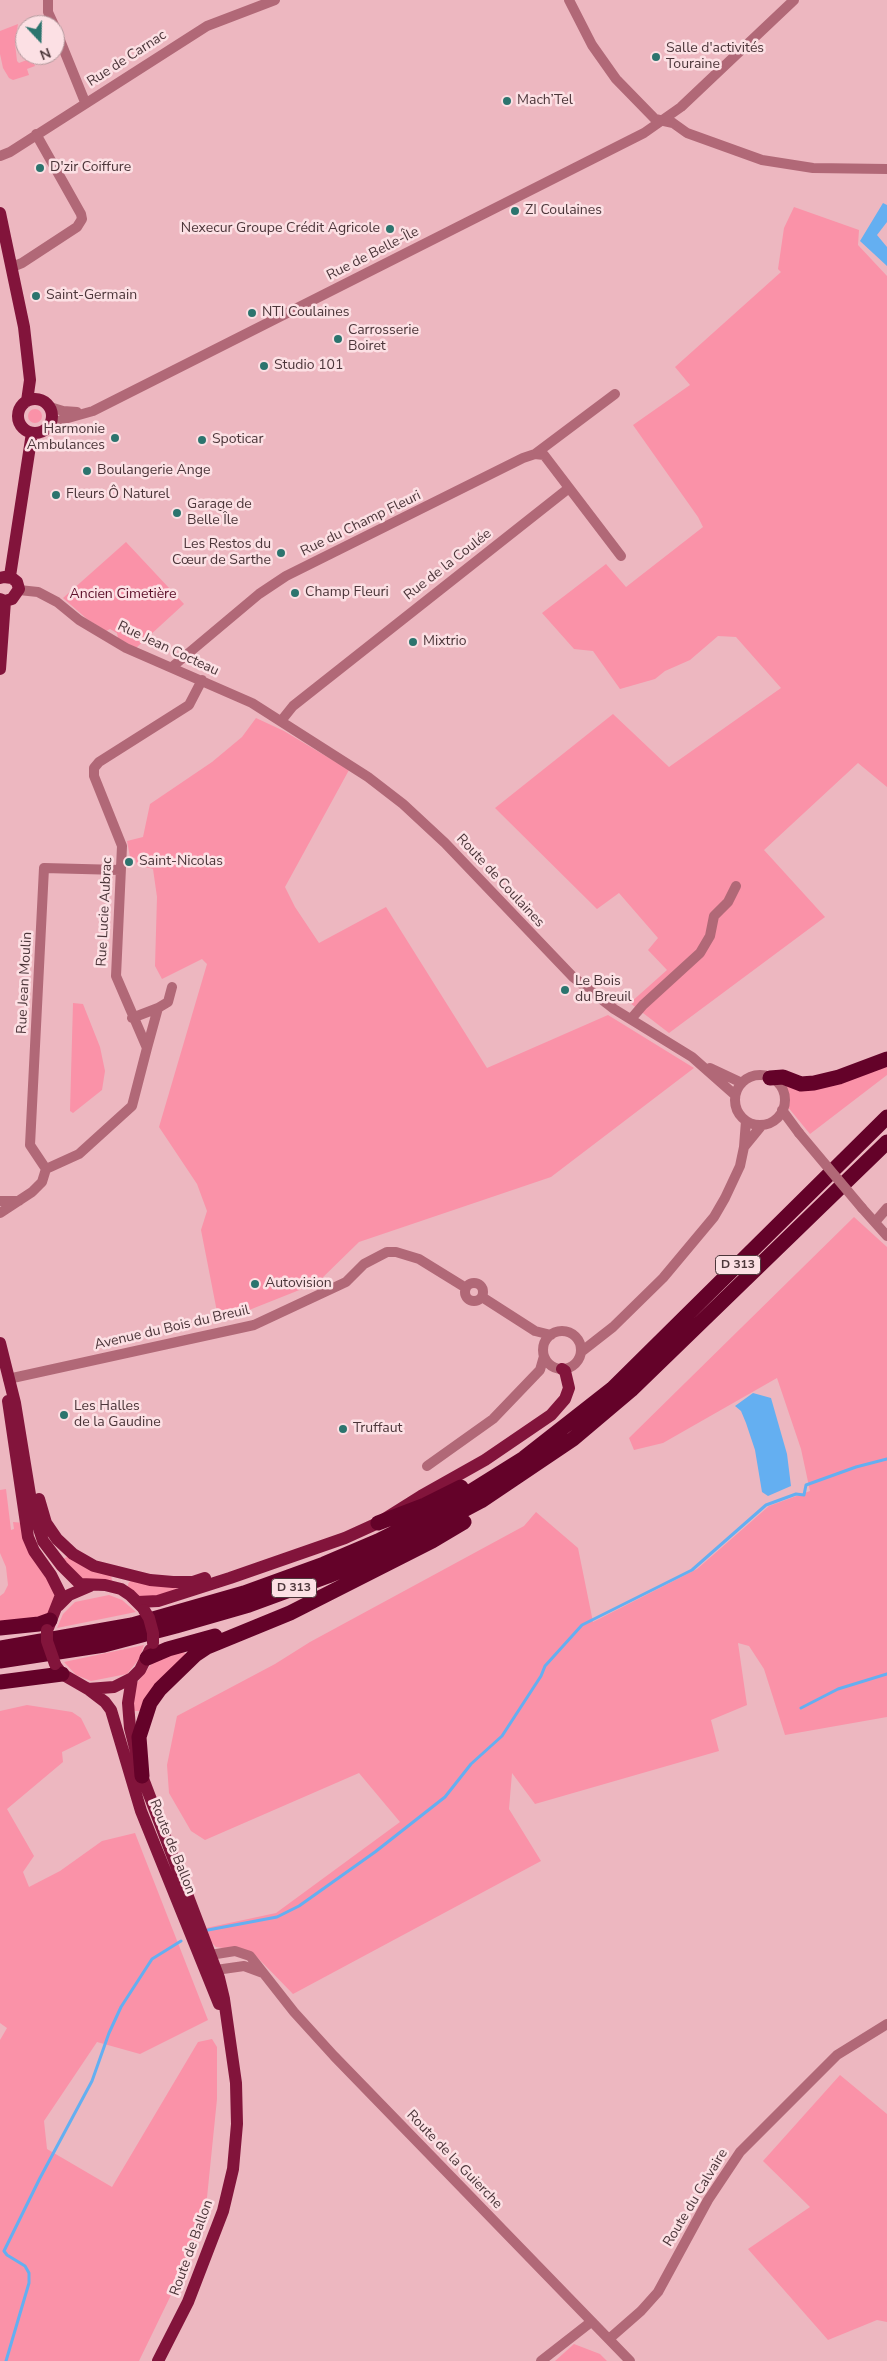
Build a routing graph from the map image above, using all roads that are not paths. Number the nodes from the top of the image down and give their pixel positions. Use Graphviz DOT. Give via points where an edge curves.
graph roads {
  1 [pos="48,0"];
  2 [pos="275,0"];
  3 [pos="569,0"];
  4 [pos="794,0"];
  5 [pos="49,15"];
  6 [pos="65,54"];
  7 [pos="85,102"];
  8 [pos="664,120"];
  9 [pos="36,134"];
  10 [pos="0,156"];
  11 [pos="887,169"];
  12 [pos="0,213"];
  13 [pos="12,267"];
  14 [pos="615,394"];
  15 [pos="39,403"];
  16 [pos="93,411"];
  17 [pos="47,428"];
  18 [pos="32,433"];
  19 [pos="535,454"];
  20 [pos="569,488"];
  21 [pos="621,556"];
  22 [pos="5,577"];
  23 [pos="18,590"];
  24 [pos="3,600"];
  25 [pos="172,667"];
  26 [pos="0,669"];
  27 [pos="202,680"];
  28 [pos="281,721"];
  29 [pos="120,870"];
  30 [pos="736,886"];
  31 [pos="172,987"];
  32 [pos="158,1008"];
  33 [pos="132,1018"];
  34 [pos="631,1019"];
  35 [pos="147,1048"];
  36 [pos="887,1059"];
  37 [pos="697,1063"];
  38 [pos="770,1078"];
  39 [pos="742,1083"];
  40 [pos="735,1095"];
  41 [pos="782,1110"];
  42 [pos="887,1118"];
  43 [pos="774,1120"];
  44 [pos="746,1121"];
  45 [pos="762,1125"];
  46 [pos="799,1133"];
  47 [pos="887,1142"];
  48 [pos="744,1147"];
  49 [pos="46,1170"];
  50 [pos="0,1200"];
  51 [pos="19,1201"];
  52 [pos="887,1208"];
  53 [pos="0,1213"];
  54 [pos="875,1222"];
  55 [pos="887,1236"];
  56 [pos="535,1331"];
  57 [pos="551,1335"];
  58 [pos="576,1338"];
  59 [pos="594,1340"];
  60 [pos="0,1343"];
  61 [pos="544,1345"];
  62 [pos="581,1352"];
  63 [pos="544,1356"];
  64 [pos="557,1368"];
  65 [pos="540,1370"];
  66 [pos="8,1379"];
  67 [pos="21,1436"];
  68 [pos="527,1463"];
  69 [pos="427,1466"];
  70 [pos="378,1523"];
  71 [pos="230,1578"];
  72 [pos="90,1586"];
  73 [pos="58,1606"];
  74 [pos="141,1606"];
  75 [pos="274,1620"];
  76 [pos="49,1625"];
  77 [pos="0,1628"];
  78 [pos="0,1648"];
  79 [pos="147,1658"];
  80 [pos="0,1661"];
  81 [pos="59,1669"];
  82 [pos="132,1678"];
  83 [pos="0,1682"];
  84 [pos="88,1689"];
  85 [pos="142,1776"];
  86 [pos="207,1960"];
  87 [pos="216,1970"];
  88 [pos="263,1973"];
  89 [pos="226,2021"];
  90 [pos="887,2024"];
  91 [pos="591,2322"];
  92 [pos="609,2339"];
  93 [pos="158,2361"];
  94 [pos="541,2361"];
  95 [pos="630,2361"];
  1 -- 5 [label="street"];
  2 -- 7 [label="street, Rue de Carnac" via="207,26"];
  3 -- 8 [label="street" via="592,45 616,79 654,119"];
  4 -- 8 [label="street, Rue de Belle-Île"];
  6 -- 7 [label="street"];
  7 -- 9 [label="street, Rue de Carnac"];
  8 -- 11 [label="street" via="686,133 762,160 813,168"];
  8 -- 16 [label="street, Rue de Belle-Île" via="644,133"];
  9 -- 10 [label="street, Rue de Carnac"];
  9 -- 13 [label="street" via="82,219 78,227"];
  12 -- 13 [label="main road"];
  13 -- 15 [label="main road" via="30,380"];
  14 -- 19 [label="street, Rue du Champ Fleuri"];
  15 -- 16 [label="street, Rue de Belle-Île" via="63,412"];
  15 -- 17 [label="main road" via="52,418"];
  15 -- 18 [label="main road" via="22,405 18,416 22,428"];
  16 -- 17 [label="street, Rue de Belle-Île" via="61,420"];
  17 -- 18 [label="main road"];
  18 -- 22 [label="main road"];
  19 -- 20 [label="street" via="544,455"];
  19 -- 25 [label="street, Rue du Champ Fleuri" via="286,576 259,594"];
  20 -- 21 [label="street"];
  20 -- 28 [label="street, Rue de la Coulée" via="293,706"];
  22 -- 23 [label="main road" via="17,582"];
  23 -- 24 [label="main road" via="12,599"];
  23 -- 25 [label="street, Rue Jean Cocteau" via="38,592 126,648"];
  24 -- 26 [label="main road"];
  25 -- 27 [label="street, Rue Jean Cocteau"];
  27 -- 28 [label="street, Rue Jean Cocteau" via="252,703"];
  27 -- 29 [label="street, Rue Lucie Aubrac" via="189,705 94,768 94,776 122,846"];
  28 -- 34 [label="street, Route de Coulaines" via="368,777 403,804 445,843 573,977"];
  29 -- 33 [label="street, Rue Lucie Aubrac" via="116,976"];
  29 -- 49 [label="street, Rue Jean Moulin" via="44,868 30,1145"];
  30 -- 34 [label="street" via="728,902 714,916 710,936 700,953"];
  31 -- 32 [label="street" via="168,1002"];
  32 -- 33 [label="street"];
  32 -- 35 [label="street"];
  33 -- 35 [label="street, Rue Lucie Aubrac"];
  34 -- 37 [label="street, Route de Coulaines"];
  35 -- 49 [label="street" via="132,1106 79,1154"];
  36 -- 38 [label="highway" via="814,1083"];
  37 -- 39 [label="street, Route de Coulaines"];
  37 -- 40 [label="street, Route de Coulaines"];
  38 -- 39 [label="street" via="758,1076"];
  38 -- 41 [label="street" via="783,1092"];
  39 -- 40 [label="street"];
  40 -- 44 [label="street" via="737,1111"];
  41 -- 43 [label="street"];
  41 -- 46 [label="street"];
  42 -- 68 [label="highway, D 313" via="612,1389"];
  43 -- 45 [label="street"];
  43 -- 46 [label="street"];
  44 -- 45 [label="street"];
  44 -- 48 [label="street"];
  45 -- 48 [label="street"];
  46 -- 54 [label="street, bridge"];
  47 -- 68 [label="highway, D 313" via="637,1384 573,1439"];
  48 -- 59 [label="street" via="735,1179 714,1217 663,1278 613,1327"];
  49 -- 51 [label="street" via="42,1182"];
  50 -- 51 [label="street"];
  51 -- 53 [label="street"];
  52 -- 54 [label="street"];
  54 -- 55 [label="street"];
  56 -- 57 [label="street"];
  56 -- 61 [label="street"];
  56 -- 66 [label="street, Avenue du Bois du Breuil" via="482,1297 474,1301 468,1299 466,1288 419,1259 387,1252 364,1264 346,1282 254,1325"];
  57 -- 58 [label="street" via="566,1331"];
  57 -- 61 [label="street"];
  58 -- 59 [label="street"];
  58 -- 62 [label="street"];
  59 -- 62 [label="street"];
  60 -- 66 [label="main road"];
  61 -- 63 [label="street"];
  62 -- 64 [label="street" via="573,1365"];
  63 -- 64 [label="street"];
  63 -- 65 [label="street"];
  64 -- 65 [label="street"];
  64 -- 70 [label="main road" via="565,1371 569,1388 565,1399 551,1415 485,1460"];
  65 -- 69 [label="street" via="493,1419"];
  66 -- 67 [label="main road"];
  66 -- 73 [label="main road" via="8,1405 24,1522 34,1551 61,1595"];
  67 -- 71 [label="main road" via="46,1523 73,1554 107,1571 150,1580 193,1582 214,1576"];
  67 -- 72 [label="main road" via="32,1507 44,1540 72,1577 80,1584"];
  68 -- 70 [label="highway"];
  68 -- 75 [label="highway" via="528,1480 440,1536"];
  68 -- 78 [label="highway, D 313" via="378,1541 244,1593 132,1625"];
  68 -- 80 [label="highway, D 313" via="481,1501 385,1552 328,1576 248,1605 166,1629 104,1644"];
  70 -- 71 [label="main road" via="345,1538"];
  71 -- 74 [label="main road"];
  72 -- 73 [label="main road" via="69,1595"];
  72 -- 74 [label="main road" via="105,1585 121,1590"];
  73 -- 76 [label="main road"];
  74 -- 79 [label="main road, bridge" via="153,1633"];
  75 -- 79 [label="highway" via="168,1649"];
  75 -- 85 [label="highway" via="201,1651 160,1689 150,1703 140,1737"];
  76 -- 77 [label="highway"];
  76 -- 81 [label="main road, bridge" via="50,1654"];
  79 -- 82 [label="main road"];
  81 -- 83 [label="highway"];
  81 -- 84 [label="main road"];
  82 -- 84 [label="main road" via="114,1687"];
  82 -- 85 [label="main road, Route de Ballon" via="128,1703 130,1728"];
  84 -- 86 [label="main road, Route de Ballon" via="106,1702 111,1710 141,1811"];
  85 -- 86 [label="main road, Route de Ballon"];
  86 -- 87 [label="main road, Route de Ballon"];
  86 -- 88 [label="street, Route de la Guierche" via="235,1951 254,1960"];
  86 -- 89 [label="main road, Route de Ballon"];
  87 -- 88 [label="street" via="244,1966"];
  87 -- 89 [label="main road, Route de Ballon"];
  88 -- 91 [label="street, Route de la Guierche" via="334,2056"];
  89 -- 93 [label="main road, Route de Ballon" via="236,2083 233,2169 223,2211 204,2262"];
  90 -- 92 [label="street, Route du Calvaire" via="837,2054 740,2152 708,2200 658,2292"];
  91 -- 92 [label="street, Route de la Guierche"];
  91 -- 94 [label="street"];
  92 -- 95 [label="street, Route de la Guierche"];
}
